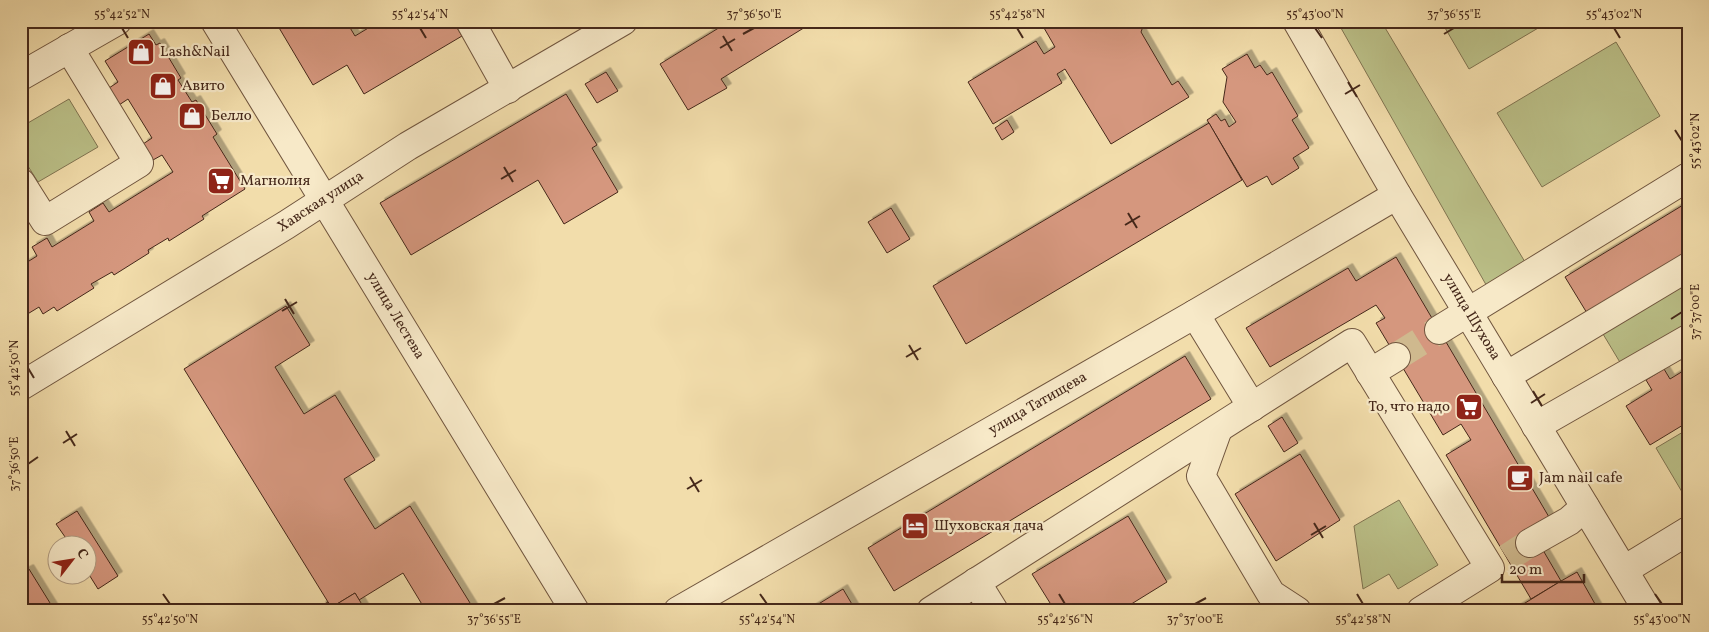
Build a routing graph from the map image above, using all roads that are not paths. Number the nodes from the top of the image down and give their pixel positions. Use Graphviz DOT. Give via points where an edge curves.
graph roads {
  1 [pos="117,21"];
  2 [pos="216,21"];
  3 [pos="470,21"];
  4 [pos="623,21"];
  5 [pos="1297,21"];
  6 [pos="69,48"];
  7 [pos="21,76"];
  8 [pos="508,89"];
  9 [pos="1688,177"];
  10 [pos="21,183"];
  11 [pos="1398,195"];
  12 [pos="323,200"];
  13 [pos="1688,266"];
  14 [pos="1468,312"];
  15 [pos="1195,314"];
  16 [pos="1439,330"];
  17 [pos="1688,339"];
  18 [pos="1396,357"];
  19 [pos="1370,373"];
  20 [pos="1506,376"];
  21 [pos="21,386"];
  22 [pos="1252,407"];
  23 [pos="1536,426"];
  24 [pos="1218,429"];
  25 [pos="1585,507"];
  26 [pos="1688,531"];
  27 [pos="1530,543"];
  28 [pos="1624,570"];
  29 [pos="976,582"];
  30 [pos="575,611"];
  31 [pos="678,611"];
  32 [pos="931,611"];
  33 [pos="994,611"];
  34 [pos="1297,611"];
  35 [pos="1421,611"];
  36 [pos="1648,611"];
  1 -- 6 [label="street"];
  2 -- 12 [label="street, улица Лестева"];
  3 -- 8 [label="street"];
  4 -- 8 [label="street, Хавская улица"];
  5 -- 11 [label="street, улица Шухова"];
  6 -- 7 [label="street"];
  6 -- 10 [label="street" via="139,163 45,221"];
  8 -- 12 [label="street, Хавская улица" via="408,146"];
  9 -- 14 [label="street"];
  11 -- 14 [label="street, улица Шухова"];
  11 -- 15 [label="street, улица Татищева"];
  12 -- 21 [label="street, Хавская улица"];
  12 -- 30 [label="street, улица Лестева"];
  13 -- 20 [label="street"];
  14 -- 16 [label="street"];
  14 -- 20 [label="street, улица Шухова"];
  15 -- 22 [label="street"];
  15 -- 31 [label="street, улица Татищева"];
  17 -- 23 [label="street"];
  18 -- 19 [label="street"];
  19 -- 22 [label="street" via="1352,344"];
  19 -- 35 [label="street" via="1499,563"];
  20 -- 23 [label="street, улица Шухова"];
  22 -- 24 [label="street"];
  23 -- 25 [label="street, улица Шухова"];
  24 -- 29 [label="street"];
  24 -- 34 [label="street" via="1201,476 1271,594"];
  25 -- 27 [label="street" via="1569,521"];
  25 -- 28 [label="street, улица Шухова"];
  26 -- 28 [label="street"];
  28 -- 36 [label="street, улица Шухова"];
  29 -- 32 [label="street"];
  29 -- 33 [label="street"];
}
